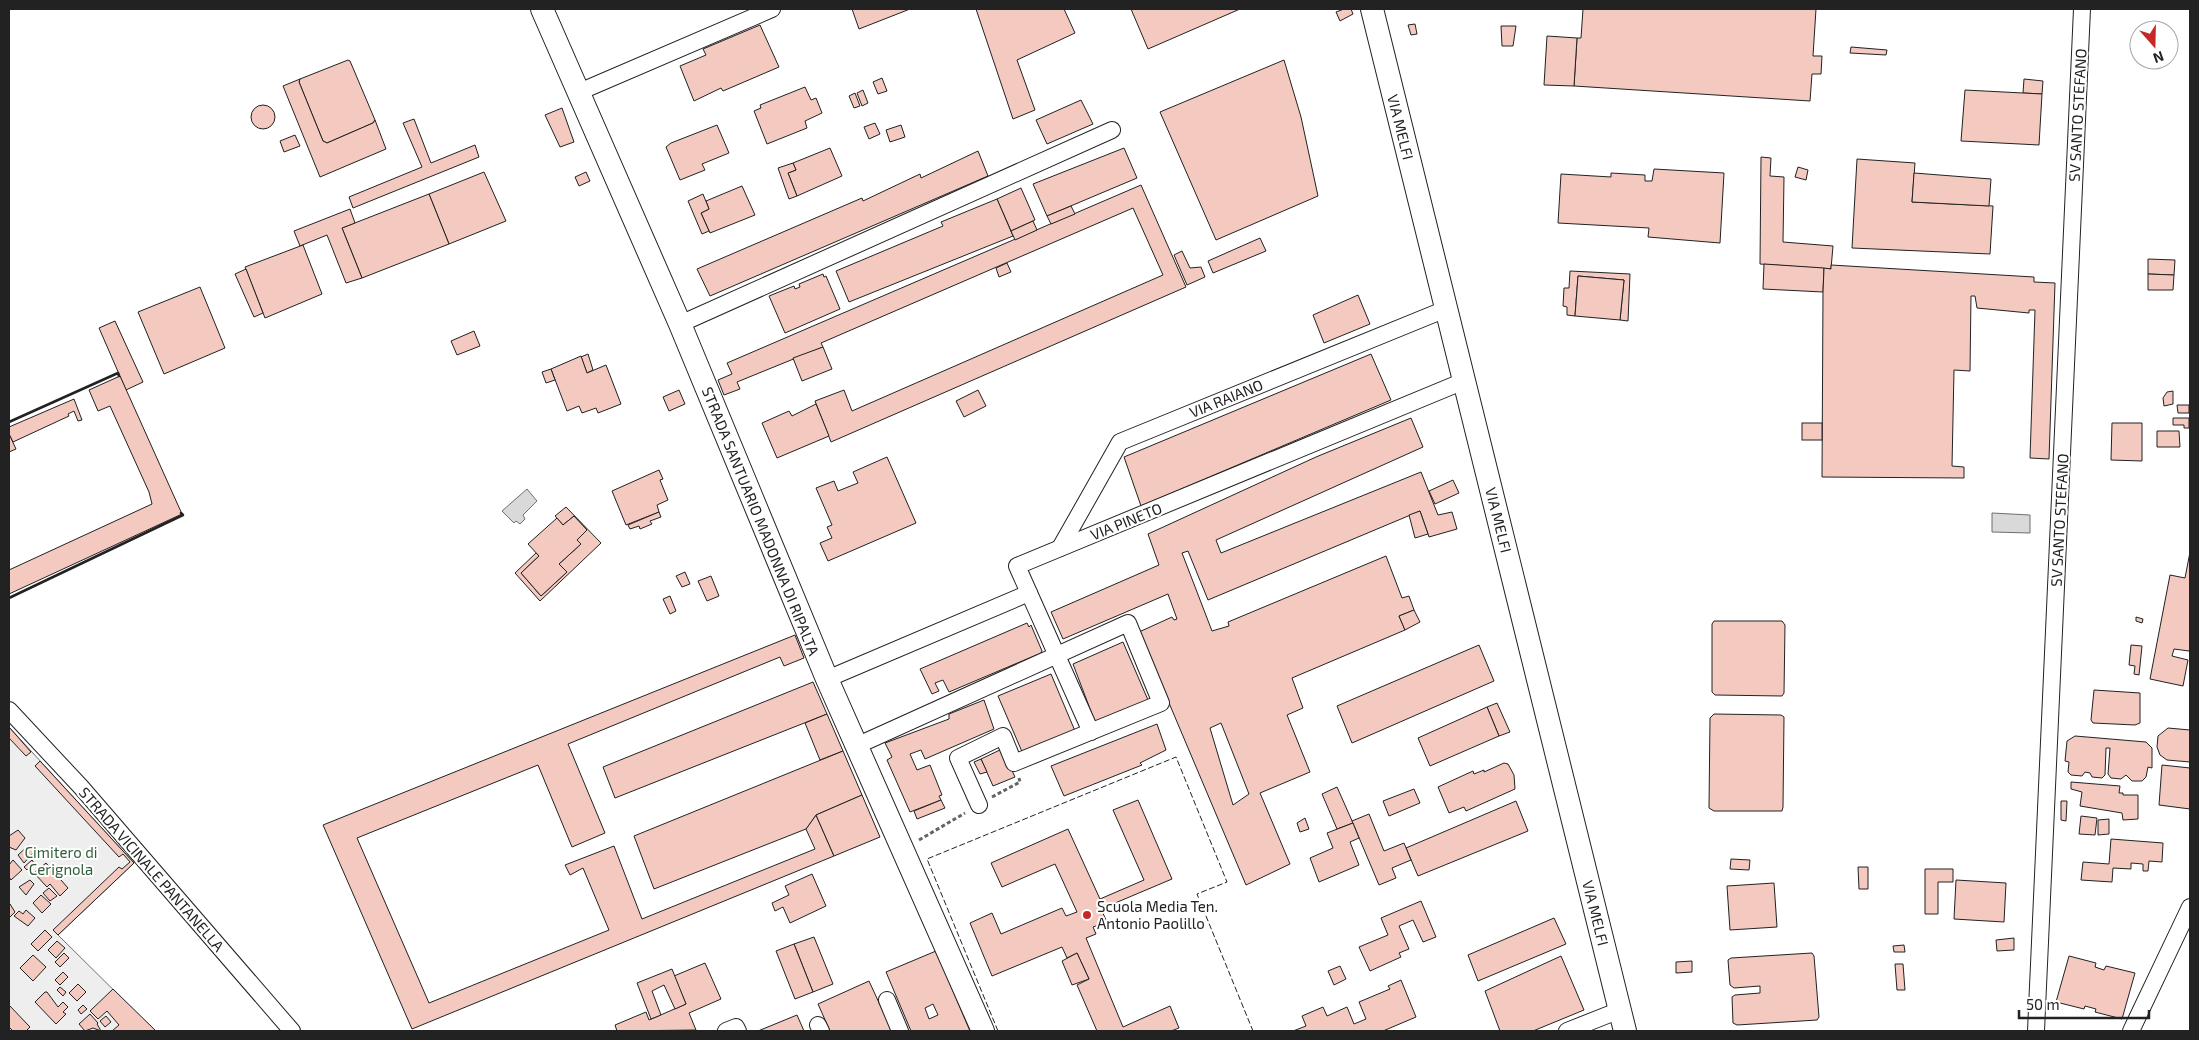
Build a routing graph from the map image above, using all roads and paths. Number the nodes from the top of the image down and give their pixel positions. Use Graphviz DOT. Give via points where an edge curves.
graph roads {
  1 [pos="542,9"];
  2 [pos="772,9"];
  3 [pos="1372,9"];
  4 [pos="2082,9"];
  5 [pos="579,92"];
  6 [pos="1112,130"];
  7 [pos="1446,309"];
  8 [pos="680,324"];
  9 [pos="1464,381"];
  10 [pos="1060,548"];
  11 [pos="1029,593"];
  12 [pos="1056,656"];
  13 [pos="827,679"];
  14 [pos="9,710"];
  15 [pos="1091,732"];
  16 [pos="856,746"];
  17 [pos="979,805"];
  18 [pos="2190,907"];
  19 [pos="887,1000"];
  20 [pos="1623,1021"];
  21 [pos="292,1031"];
  22 [pos="900,1031"];
  23 [pos="983,1031"];
  24 [pos="1567,1031"];
  25 [pos="2036,1031"];
  26 [pos="2131,1031"];
  1 -- 5 [label="street, STRADA SANTUARIO MADONNA DI RIPALTA"];
  2 -- 5 [label="street"];
  3 -- 7 [label="street, VIA MELFI"];
  4 -- 25 [label="street, SV SANTO STEFANO"];
  5 -- 8 [label="street, STRADA SANTUARIO MADONNA DI RIPALTA"];
  6 -- 8 [label="street"];
  7 -- 9 [label="street, VIA MELFI"];
  7 -- 10 [label="street, VIA RAIANO" via="1120,442"];
  8 -- 13 [label="street, STRADA SANTUARIO MADONNA DI RIPALTA"];
  9 -- 10 [label="street, VIA PINETO"];
  9 -- 20 [label="street, VIA MELFI"];
  10 -- 11 [label="street, VIA PINETO" via="1017,566"];
  11 -- 12 [label="street"];
  11 -- 13 [label="street"];
  12 -- 15 [label="street"];
  12 -- 15 [label="street" via="1128,623 1160,703"];
  12 -- 16 [label="street"];
  13 -- 16 [label="street, STRADA SANTUARIO MADONNA DI RIPALTA"];
  14 -- 21 [label="street, STRADA VICINALE PANTANELLA"];
  15 -- 17 [label="street" via="1014,763 1002,736 958,758"];
  16 -- 23 [label="street, STRADA SANTUARIO MADONNA DI RIPALTA"];
  18 -- 26 [label="street"];
  19 -- 22 [label="street"];
  20 -- 24 [label="street"];
}
